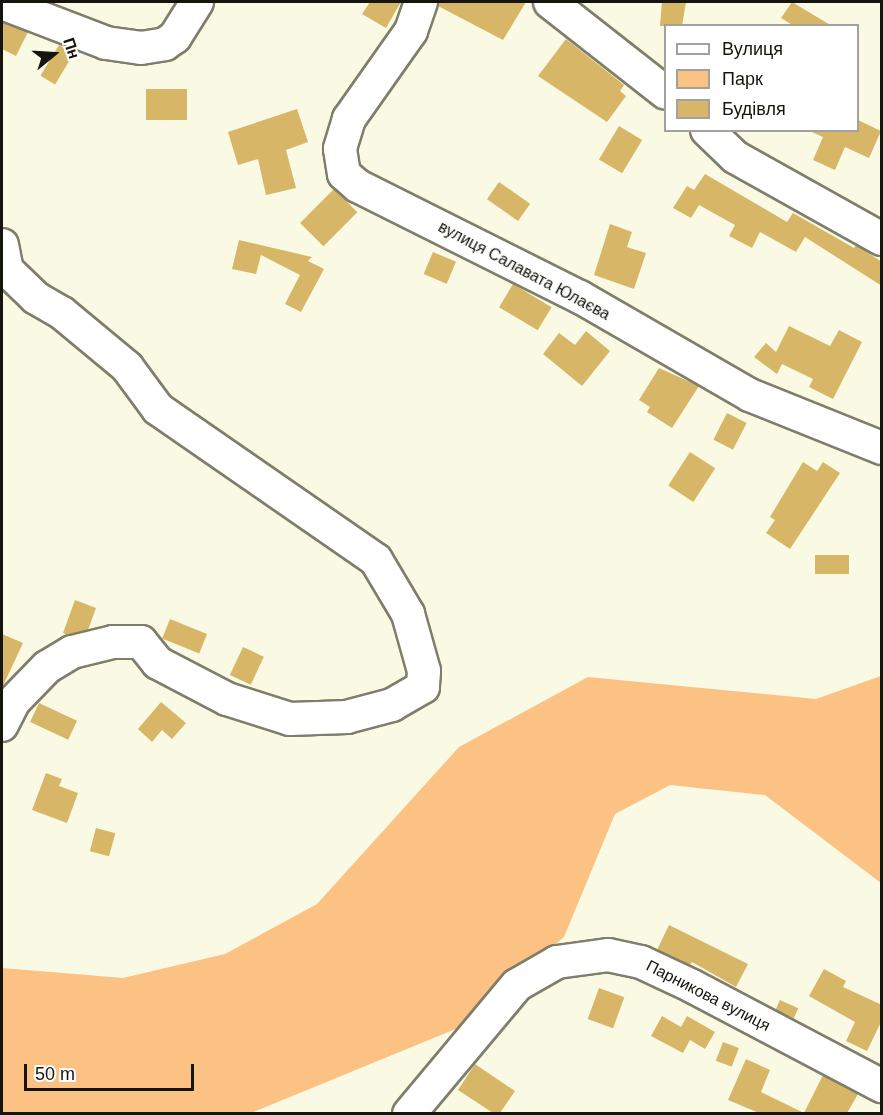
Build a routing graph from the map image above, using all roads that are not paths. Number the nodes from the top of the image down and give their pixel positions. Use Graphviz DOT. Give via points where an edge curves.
graph roads {
  1 [pos="197,2"];
  2 [pos="421,2"];
  3 [pos="550,2"];
  4 [pos="2,3"];
  5 [pos="664,91"];
  6 [pos="708,132"];
  7 [pos="882,239"];
  8 [pos="2,246"];
  9 [pos="882,448"];
  10 [pos="2,725"];
  11 [pos="882,1086"];
  12 [pos="416,1111"];
  1 -- 4 [label="street" via="175,37 165,44 141,48 106,43"];
  2 -- 9 [label="street, вулиця Салавата Юлаєва" via="411,31 350,119 340,149 344,174 358,186 580,297 750,395"];
  3 -- 5 [label="street"];
  6 -- 7 [label="street" via="735,157"];
  8 -- 10 [label="street" via="7,270 36,298 62,313 127,367 158,409 376,560 408,614 424,671 423,687 392,705 347,717 290,718 227,699 158,663 141,642 113,642 72,652 47,667 14,701"];
  11 -- 12 [label="street, Парникова вулиця" via="692,986 641,962 608,955 557,962 517,985"];
}
